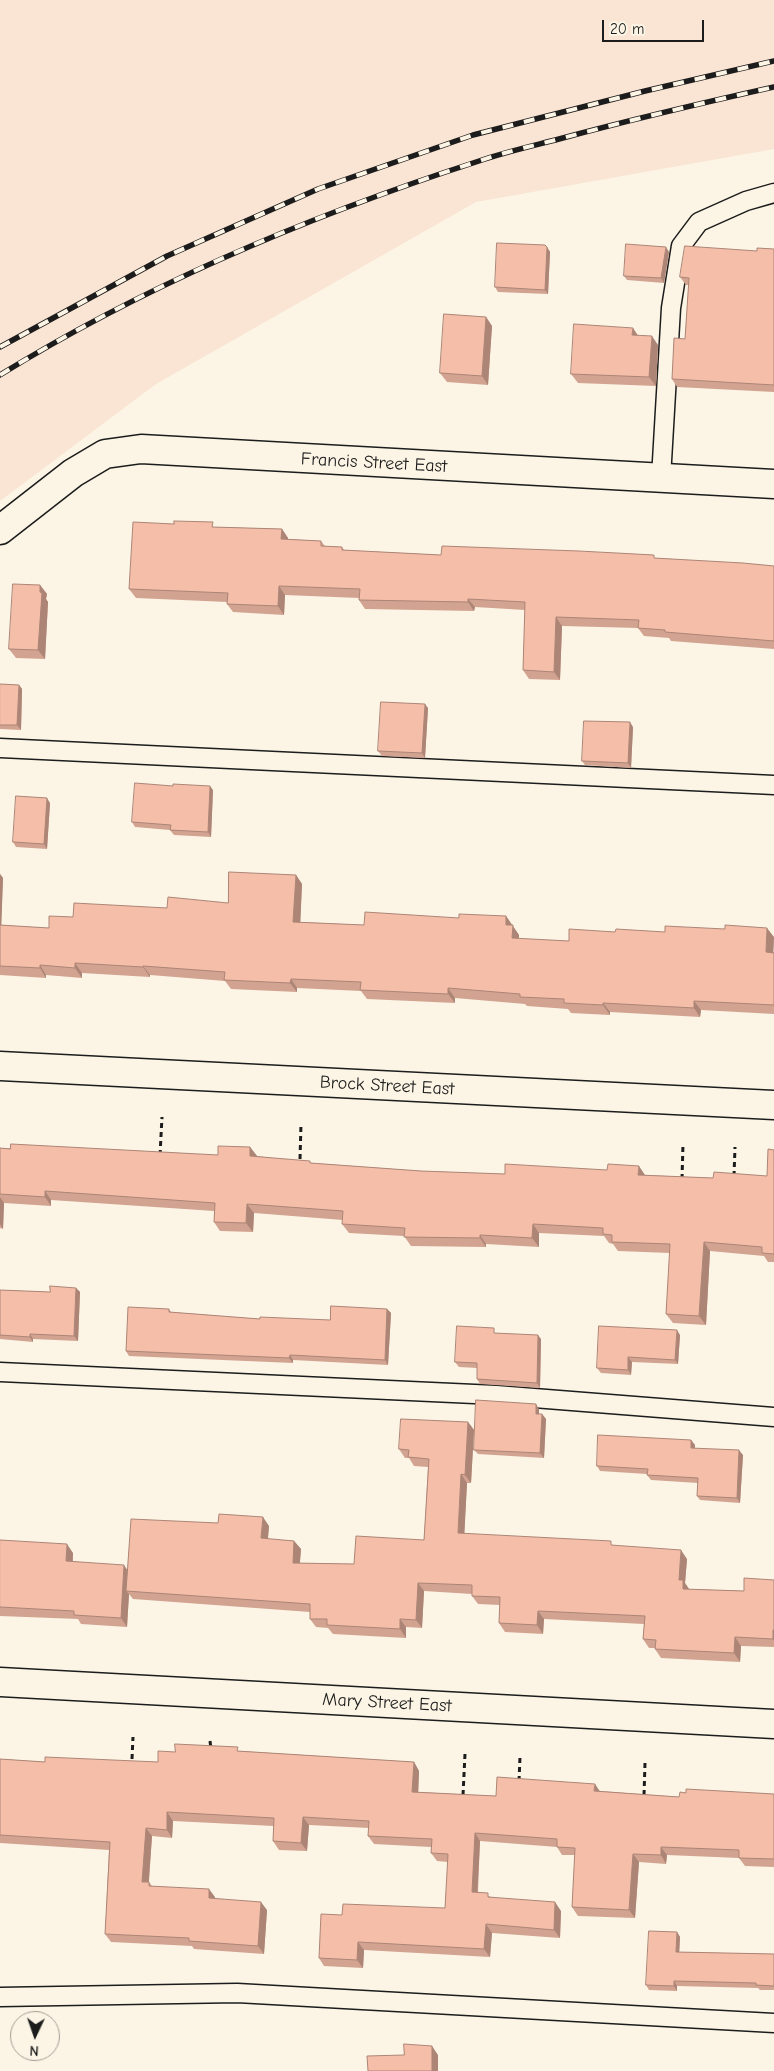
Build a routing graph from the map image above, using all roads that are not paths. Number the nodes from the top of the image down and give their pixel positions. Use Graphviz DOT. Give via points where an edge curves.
graph roads {
  1 [pos="774,193"];
  2 [pos="661,478"];
  3 [pos="774,484"];
  4 [pos="0,530"];
  5 [pos="0,748"];
  6 [pos="774,785"];
  7 [pos="0,1066"];
  8 [pos="774,1106"];
  9 [pos="0,1372"];
  10 [pos="774,1417"];
  11 [pos="0,1682"];
  12 [pos="774,1724"];
  13 [pos="0,1997"];
  14 [pos="774,2023"];
  1 -- 2 [label="lane" via="746,201 699,222 681,246 671,308"];
  2 -- 3 [label="street, Francis Street East"];
  2 -- 4 [label="street, Francis Street East" via="141,449 105,454 74,473"];
  5 -- 6 [label="lane"];
  7 -- 8 [label="street, Brock Street East"];
  9 -- 10 [label="lane" via="496,1395"];
  11 -- 12 [label="street, Mary Street East"];
  13 -- 14 [label="lane" via="236,1992"];
}
